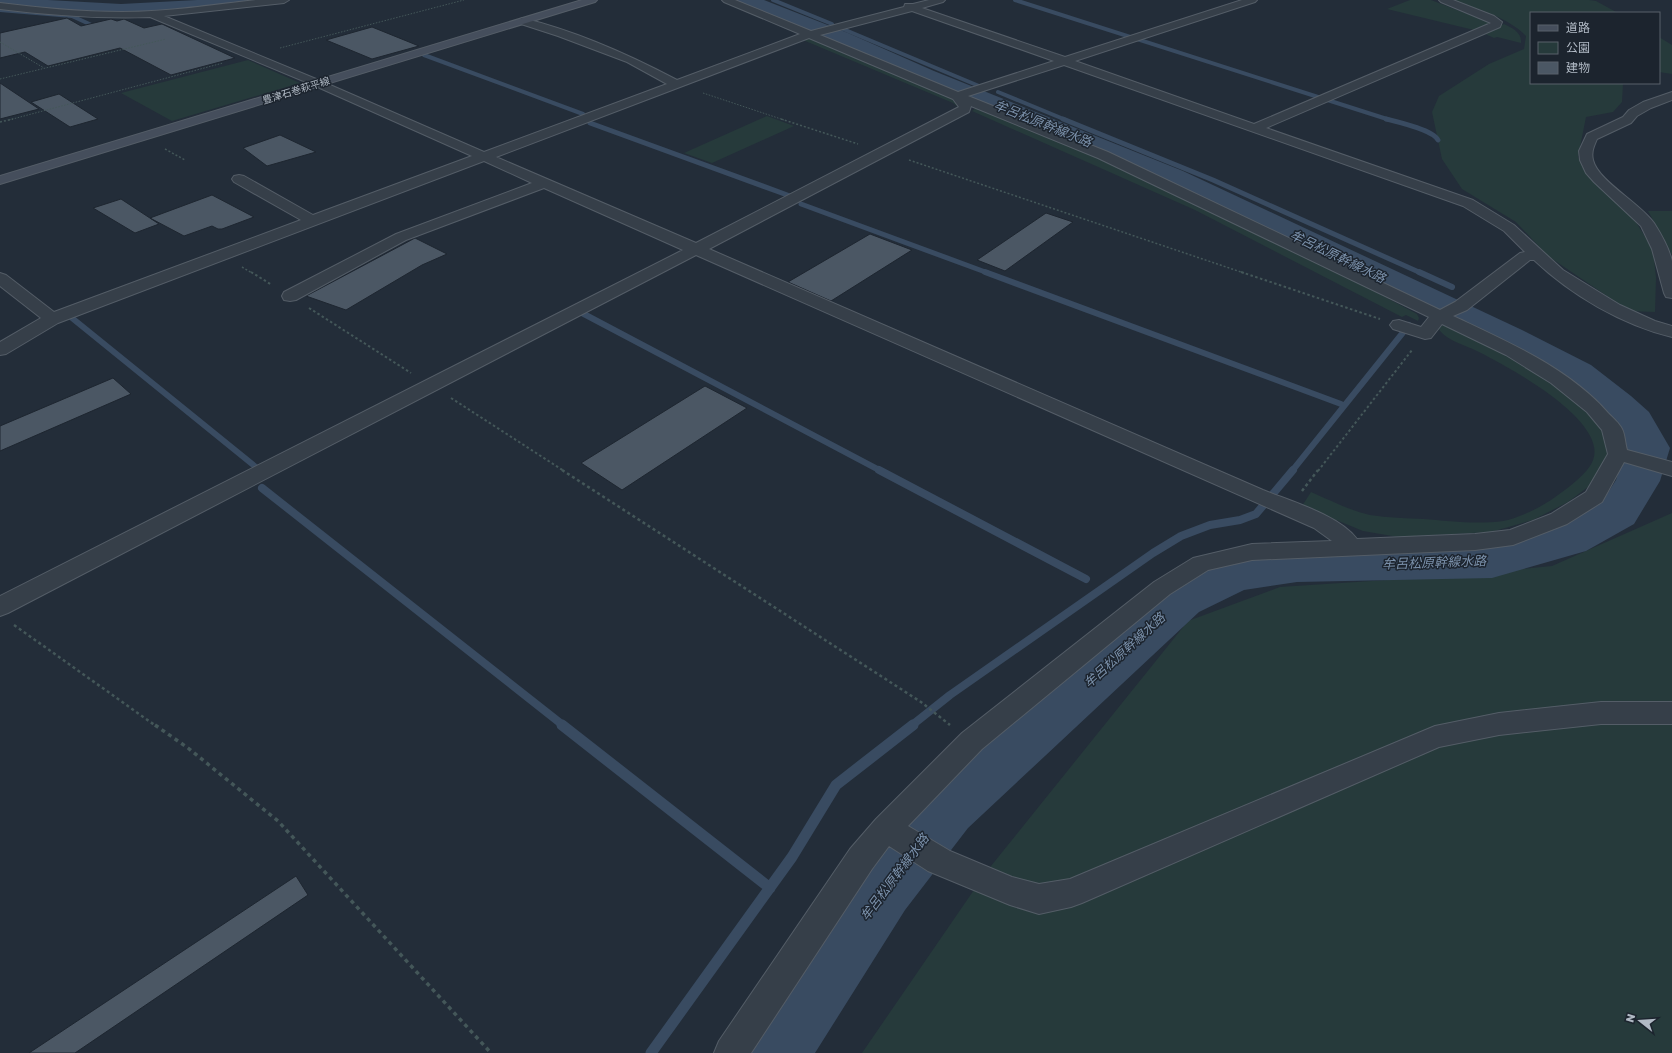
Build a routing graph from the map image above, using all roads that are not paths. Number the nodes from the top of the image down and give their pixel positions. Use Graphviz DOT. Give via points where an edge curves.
graph roads {
  1 [pos="10,0"];
  2 [pos="31,0"];
  3 [pos="202,0"];
  4 [pos="284,0"];
  5 [pos="592,0"];
  6 [pos="727,0"];
  7 [pos="940,0"];
  8 [pos="1252,0"];
  9 [pos="1444,0"];
  10 [pos="897,2"];
  11 [pos="0,3"];
  12 [pos="0,6"];
  13 [pos="911,7"];
  14 [pos="115,10"];
  15 [pos="152,14"];
  16 [pos="522,21"];
  17 [pos="810,34"];
  18 [pos="1064,61"];
  19 [pos="317,84"];
  20 [pos="676,84"];
  21 [pos="959,96"];
  22 [pos="1672,96"];
  23 [pos="1255,128"];
  24 [pos="484,156"];
  25 [pos="239,179"];
  26 [pos="0,180"];
  27 [pos="545,183"];
  28 [pos="312,221"];
  29 [pos="695,250"];
  30 [pos="1537,255"];
  31 [pos="0,278"];
  32 [pos="1672,293"];
  33 [pos="290,296"];
  34 [pos="1441,315"];
  35 [pos="52,319"];
  36 [pos="1413,330"];
  37 [pos="1672,332"];
  38 [pos="0,350"];
  39 [pos="1624,455"];
  40 [pos="1669,468"];
  41 [pos="1350,547"];
  42 [pos="0,607"];
  43 [pos="1672,713"];
  44 [pos="892,832"];
  45 [pos="731,1053"];
  1 -- 11 [label="street"];
  2 -- 14 [label="street"];
  3 -- 14 [label="street"];
  4 -- 15 [label="street"];
  5 -- 16 [label="main road, 豊津石巻萩平線"];
  6 -- 17 [label="street"];
  7 -- 13 [label="street"];
  8 -- 18 [label="street"];
  9 -- 23 [label="street" via="1490,18 1497,22 1496,25"];
  10 -- 13 [label="street"];
  12 -- 14 [label="street" via="63,13"];
  13 -- 17 [label="street"];
  13 -- 18 [label="street"];
  14 -- 15 [label="street"];
  15 -- 19 [label="street"];
  16 -- 19 [label="main road, 豊津石巻萩平線"];
  16 -- 20 [label="street" via="631,60"];
  17 -- 20 [label="street"];
  17 -- 21 [label="street"];
  18 -- 21 [label="street"];
  18 -- 23 [label="street"];
  19 -- 24 [label="street"];
  19 -- 26 [label="main road, 豊津石巻萩平線"];
  20 -- 24 [label="street"];
  21 -- 29 [label="street" via="965,109"];
  21 -- 34 [label="street" via="1103,155"];
  22 -- 32 [label="street" via="1647,106 1632,114 1627,120 1592,137 1585,152 1588,166 1600,180 1630,204 1646,223 1661,249"];
  23 -- 30 [label="street" via="1468,203 1509,228"];
  24 -- 27 [label="street"];
  24 -- 28 [label="street"];
  25 -- 28 [label="street"];
  27 -- 29 [label="street"];
  27 -- 33 [label="street" via="401,237"];
  28 -- 35 [label="street"];
  29 -- 41 [label="street" via="1322,523 1343,536"];
  29 -- 42 [label="street"];
  30 -- 34 [label="street" via="1526,256 1460,306"];
  30 -- 37 [label="street" via="1557,272 1614,309"];
  31 -- 35 [label="street"];
  34 -- 36 [label="street"];
  34 -- 39 [label="street" via="1512,351 1558,379 1594,408 1612,429"];
  35 -- 38 [label="street"];
  39 -- 40 [label="street"];
  39 -- 41 [label="street" via="1594,497 1559,519 1513,537 1475,542"];
  41 -- 44 [label="street" via="1252,552 1201,564 1162,588 972,741"];
  43 -- 44 [label="street" via="1601,713 1499,724 1435,737 1071,893 1038,899 1010,891 938,861"];
  44 -- 45 [label="street" via="861,859"];
}
